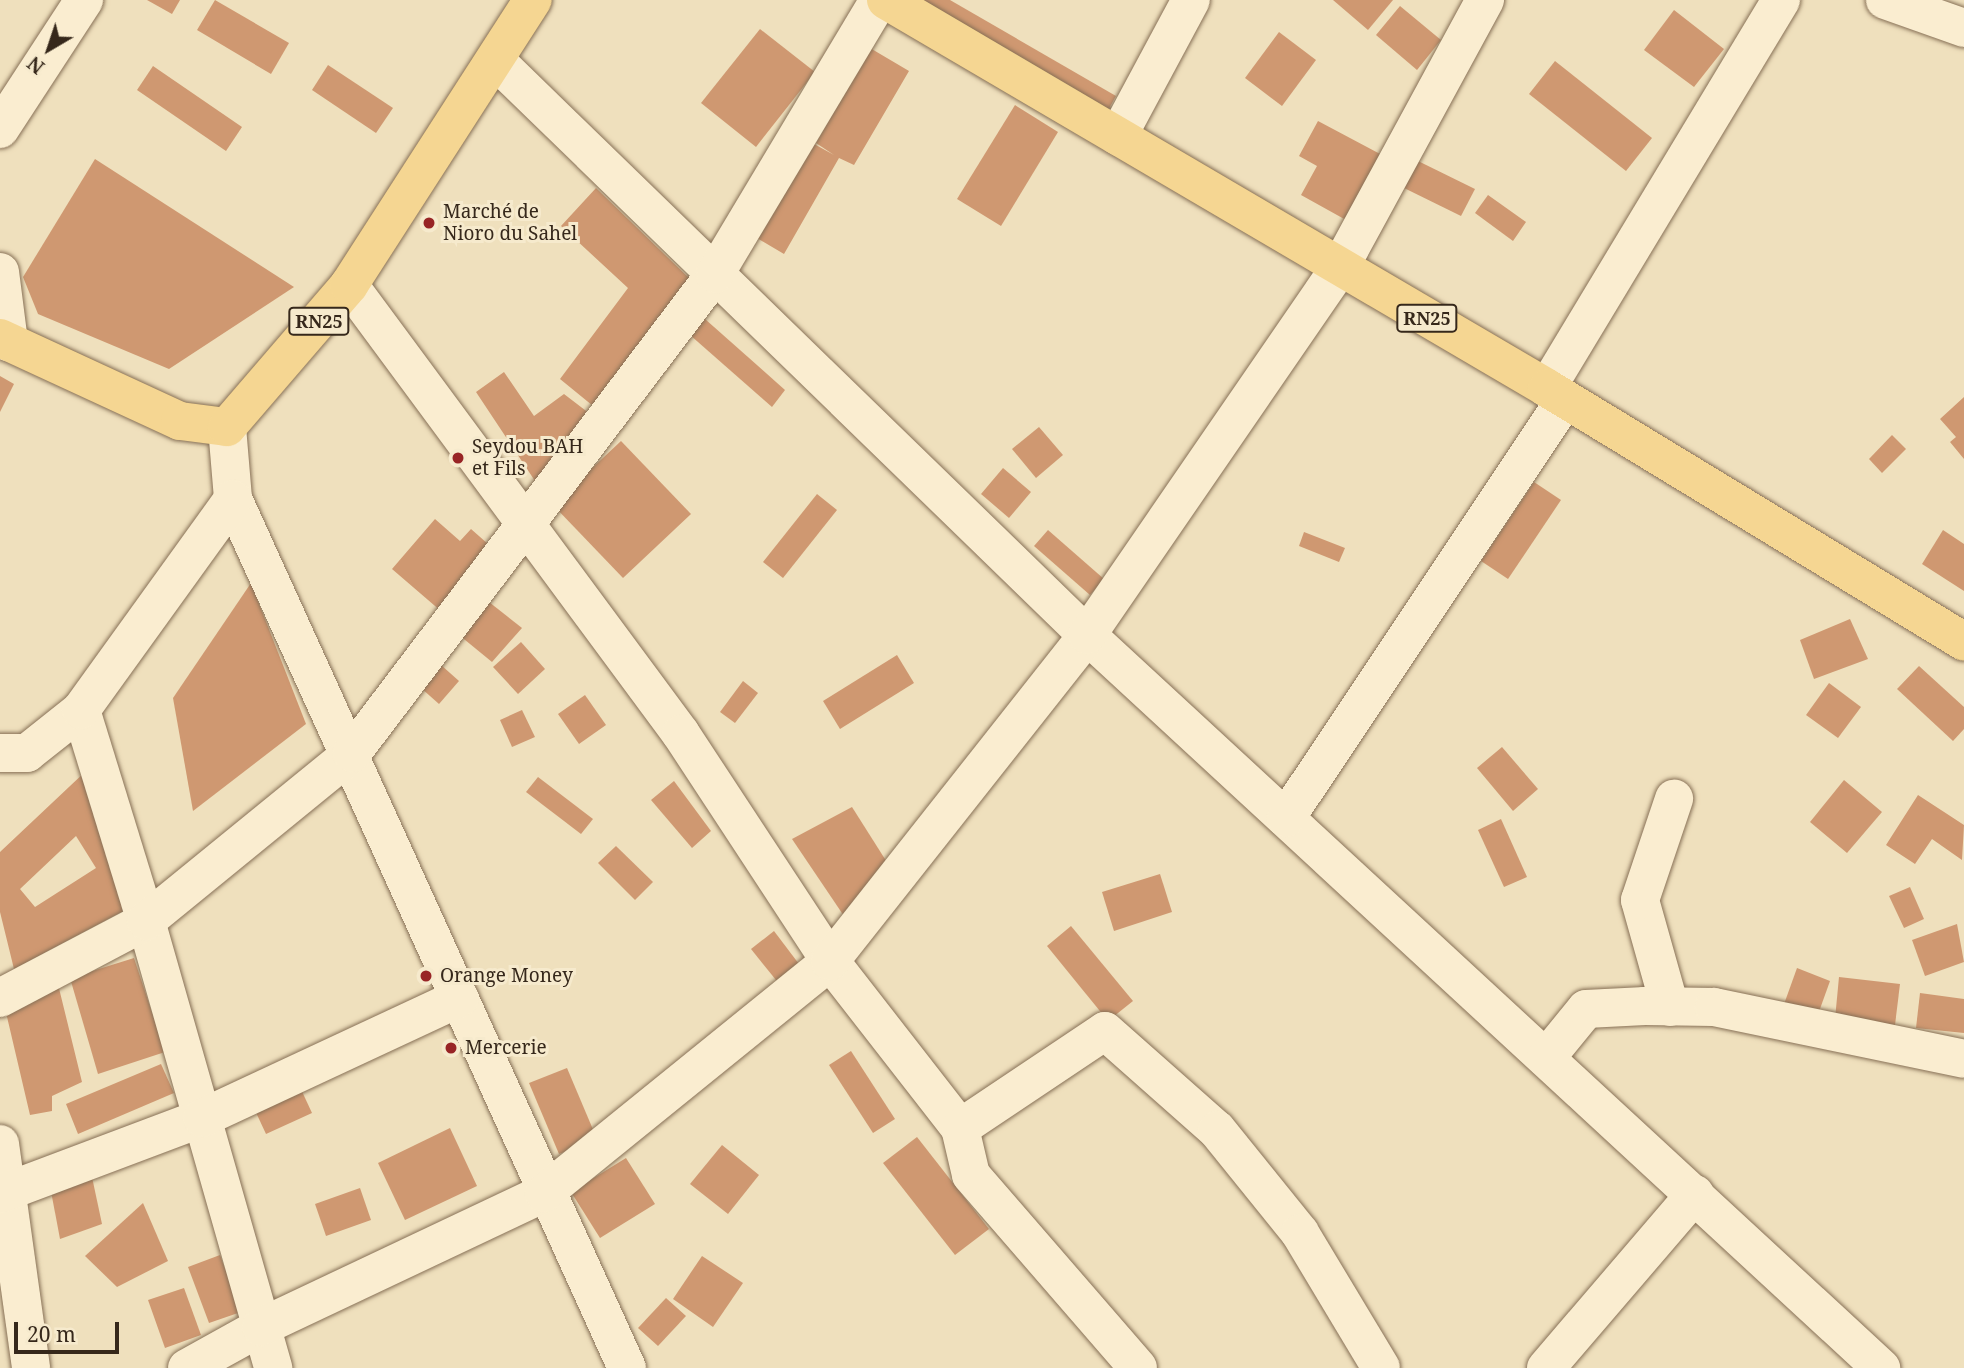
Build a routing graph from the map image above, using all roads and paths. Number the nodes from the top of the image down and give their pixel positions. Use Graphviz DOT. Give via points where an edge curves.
graph roads {
  1 [pos="83,0"];
  2 [pos="533,0"];
  3 [pos="879,0"];
  4 [pos="886,0"];
  5 [pos="1191,0"];
  6 [pos="1485,0"];
  7 [pos="1782,0"];
  8 [pos="1885,0"];
  9 [pos="1964,28"];
  10 [pos="495,60"];
  11 [pos="0,129"];
  12 [pos="1118,136"];
  13 [pos="1340,267"];
  14 [pos="0,272"];
  15 [pos="715,274"];
  16 [pos="349,285"];
  17 [pos="5,340"];
  18 [pos="1556,394"];
  19 [pos="227,427"];
  20 [pos="233,499"];
  21 [pos="525,527"];
  22 [pos="1087,635"];
  23 [pos="1964,642"];
  24 [pos="81,710"];
  25 [pos="0,753"];
  26 [pos="352,753"];
  27 [pos="1674,799"];
  28 [pos="1286,818"];
  29 [pos="146,921"];
  30 [pos="830,961"];
  31 [pos="0,998"];
  32 [pos="459,998"];
  33 [pos="1670,1007"];
  34 [pos="1546,1058"];
  35 [pos="1964,1059"];
  36 [pos="202,1118"];
  37 [pos="960,1128"];
  38 [pos="0,1144"];
  39 [pos="3,1193"];
  40 [pos="544,1193"];
  41 [pos="1695,1194"];
  42 [pos="261,1327"];
  43 [pos="624,1367"];
  44 [pos="31,1368"];
  45 [pos="187,1368"];
  46 [pos="272,1368"];
  47 [pos="1138,1368"];
  48 [pos="1381,1368"];
  49 [pos="1546,1368"];
  50 [pos="1881,1368"];
  1 -- 11 [label="street"];
  2 -- 10 [label="main road, RN25"];
  3 -- 15 [label="street"];
  4 -- 12 [label="main road, RN25"];
  5 -- 12 [label="street"];
  6 -- 13 [label="street"];
  7 -- 18 [label="street"];
  8 -- 9 [label="street"];
  10 -- 15 [label="street"];
  10 -- 16 [label="main road, RN25"];
  12 -- 13 [label="main road, RN25"];
  13 -- 18 [label="main road, RN25"];
  13 -- 22 [label="street"];
  14 -- 17 [label="street"];
  15 -- 21 [label="street"];
  15 -- 22 [label="street"];
  16 -- 19 [label="main road, RN25"];
  16 -- 21 [label="street"];
  17 -- 19 [label="main road" via="180,421"];
  18 -- 23 [label="main road, RN25"];
  18 -- 28 [label="street"];
  19 -- 20 [label="street"];
  20 -- 24 [label="street"];
  20 -- 26 [label="street"];
  21 -- 26 [label="street"];
  21 -- 30 [label="street" via="681,734"];
  22 -- 28 [label="street"];
  22 -- 30 [label="street"];
  24 -- 25 [label="street" via="27,753"];
  24 -- 29 [label="street"];
  26 -- 29 [label="street"];
  26 -- 32 [label="street"];
  27 -- 33 [label="street" via="1640,900"];
  28 -- 34 [label="street"];
  29 -- 31 [label="street"];
  29 -- 36 [label="street"];
  30 -- 37 [label="street"];
  30 -- 40 [label="street"];
  32 -- 36 [label="street"];
  32 -- 40 [label="street"];
  33 -- 34 [label="street" via="1586,1009"];
  33 -- 35 [label="street" via="1714,1007"];
  34 -- 41 [label="street"];
  36 -- 39 [label="street"];
  36 -- 42 [label="street"];
  37 -- 47 [label="street" via="971,1175"];
  37 -- 48 [label="street" via="1105,1031 1217,1130 1259,1181 1300,1233"];
  38 -- 39 [label="street"];
  39 -- 44 [label="street"];
  40 -- 42 [label="street"];
  40 -- 43 [label="street"];
  41 -- 49 [label="street"];
  41 -- 50 [label="street"];
  42 -- 45 [label="street"];
  42 -- 46 [label="street"];
}
